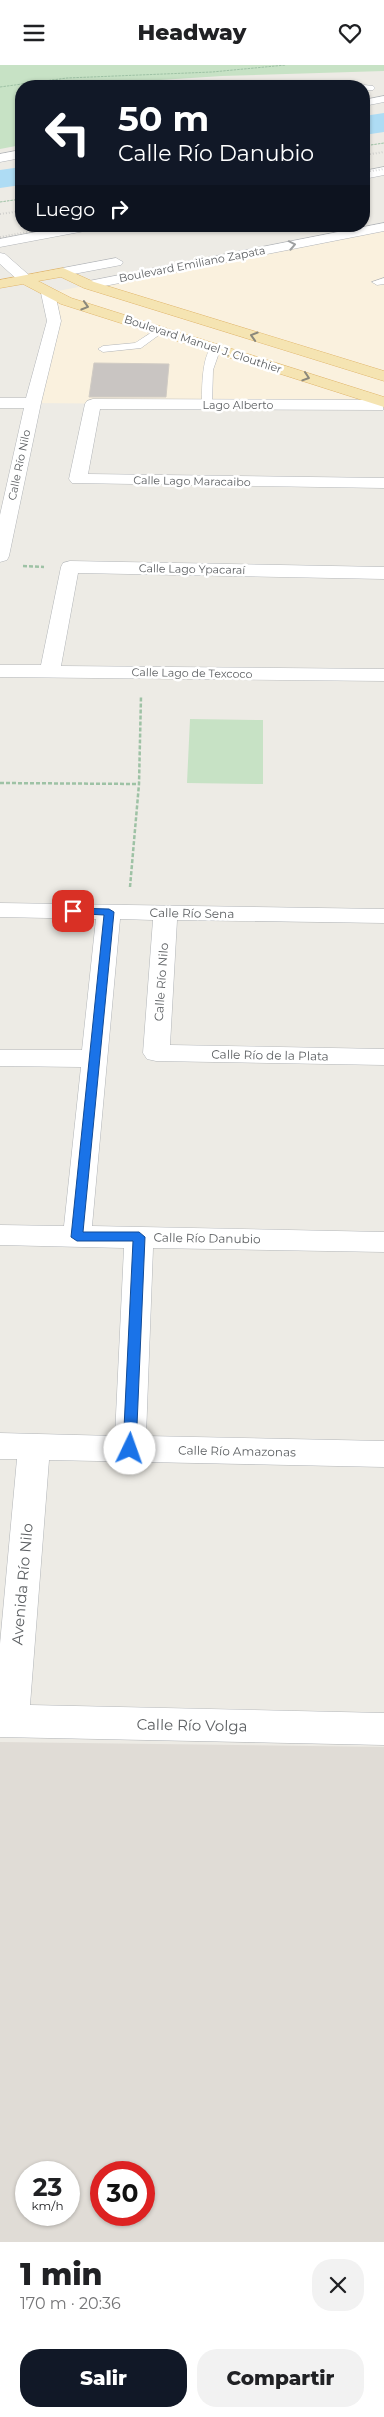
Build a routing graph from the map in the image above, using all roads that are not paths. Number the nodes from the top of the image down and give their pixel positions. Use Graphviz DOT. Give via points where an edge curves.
graph roads {
  1 [pos="384,99"];
  2 [pos="370,102"];
  3 [pos="15,156"];
  4 [pos="0,158"];
  5 [pos="384,171"];
  6 [pos="370,174"];
  7 [pos="384,227"];
  8 [pos="370,230"];
  9 [pos="58,232"];
  10 [pos="359,232"];
  11 [pos="0,243"];
  12 [pos="0,257"];
  13 [pos="130,259"];
  14 [pos="63,272"];
  15 [pos="25,279"];
  16 [pos="0,284"];
  17 [pos="89,285"];
  18 [pos="48,293"];
  19 [pos="29,297"];
  20 [pos="160,330"];
  21 [pos="216,347"];
  22 [pos="103,349"];
  23 [pos="384,376"];
  24 [pos="0,403"];
  25 [pos="33,403"];
  26 [pos="383,403"];
  27 [pos="207,405"];
  28 [pos="78,479"];
  29 [pos="8,480"];
  30 [pos="384,483"];
  31 [pos="0,557"];
  32 [pos="384,573"];
  33 [pos="0,671"];
  34 [pos="50,672"];
  35 [pos="384,675"];
  36 [pos="0,910"];
  37 [pos="119,912"];
  38 [pos="166,912"];
  39 [pos="384,917"];
  40 [pos="156,1053"];
  41 [pos="0,1057"];
  42 [pos="384,1057"];
  43 [pos="95,1059"];
  44 [pos="0,1235"];
  45 [pos="77,1237"];
  46 [pos="139,1237"];
  47 [pos="384,1242"];
  48 [pos="0,1446"];
  49 [pos="34,1447"];
  50 [pos="130,1449"];
  51 [pos="384,1454"];
  52 [pos="6,1721"];
  53 [pos="384,1729"];
  1 -- 2 [label="street"];
  3 -- 4 [label="street"];
  5 -- 6 [label="street"];
  8 -- 7 [label="street, Boulevard Emiliano Zapata, one-way"];
  9 -- 11 [label="street"];
  17 -- 10 [label="street, Boulevard Emiliano Zapata, one-way"];
  12 -- 15 [label="street"];
  13 -- 14 [label="street, Boulevard Emiliano Zapata"];
  14 -- 15 [label="main road, Boulevard Emiliano Zapata"];
  14 -- 17 [label="main road, Boulevard Manuel J. Clouthier"];
  15 -- 16 [label="main road, Boulevard Emiliano Zapata"];
  15 -- 18 [label="main road, Boulevard Manuel J. Clouthier"];
  17 -- 18 [label="main road, Boulevard Emiliano Zapata"];
  23 -- 17 [label="main road, Boulevard Manuel J. Clouthier, one-way"];
  18 -- 19 [label="main road, Boulevard Emiliano Zapata"];
  18 -- 20 [label="main road, Boulevard Manuel J. Clouthier, one-way"];
  18 -- 25 [label="street, Calle Río Nilo" via="54,321"];
  20 -- 21 [label="main road, Boulevard Manuel J. Clouthier"];
  20 -- 22 [label="lane" via="138,346"];
  21 -- 26 [label="main road, Boulevard Manuel J. Clouthier, one-way"];
  21 -- 27 [label="lane" via="208,370"];
  24 -- 25 [label="street"];
  25 -- 29 [label="street, Calle Río Nilo"];
  26 -- 27 [label="street, Lago Alberto"];
  27 -- 28 [label="street, Lago Alberto" via="93,404"];
  28 -- 30 [label="street, Calle Lago Maracaibo"];
  29 -- 31 [label="street, Calle Río Nilo"];
  32 -- 34 [label="street, Calle Lago Ypacaraí" via="70,567"];
  33 -- 34 [label="street, Calle Lago de Texcoco"];
  34 -- 35 [label="street, Calle Lago de Texcoco"];
  36 -- 37 [label="street, Calle Río Sena"];
  37 -- 38 [label="street, Calle Río Sena"];
  37 -- 43 [label="street"];
  38 -- 39 [label="street, Calle Río Sena"];
  38 -- 40 [label="street, Calle Río Nilo"];
  40 -- 42 [label="street, Calle Río de la Plata"];
  41 -- 43 [label="street"];
  43 -- 45 [label="street"];
  44 -- 45 [label="street, Calle Río Danubio"];
  45 -- 46 [label="street, Calle Río Danubio"];
  46 -- 47 [label="street, Calle Río Danubio"];
  46 -- 50 [label="street"];
  48 -- 49 [label="street, Calle Río Amazonas"];
  49 -- 50 [label="street, Calle Río Amazonas"];
  49 -- 52 [label="street, Avenida Río Nilo"];
  50 -- 51 [label="street, Calle Río Amazonas"];
  52 -- 53 [label="street, Calle Río Volga"];
}
